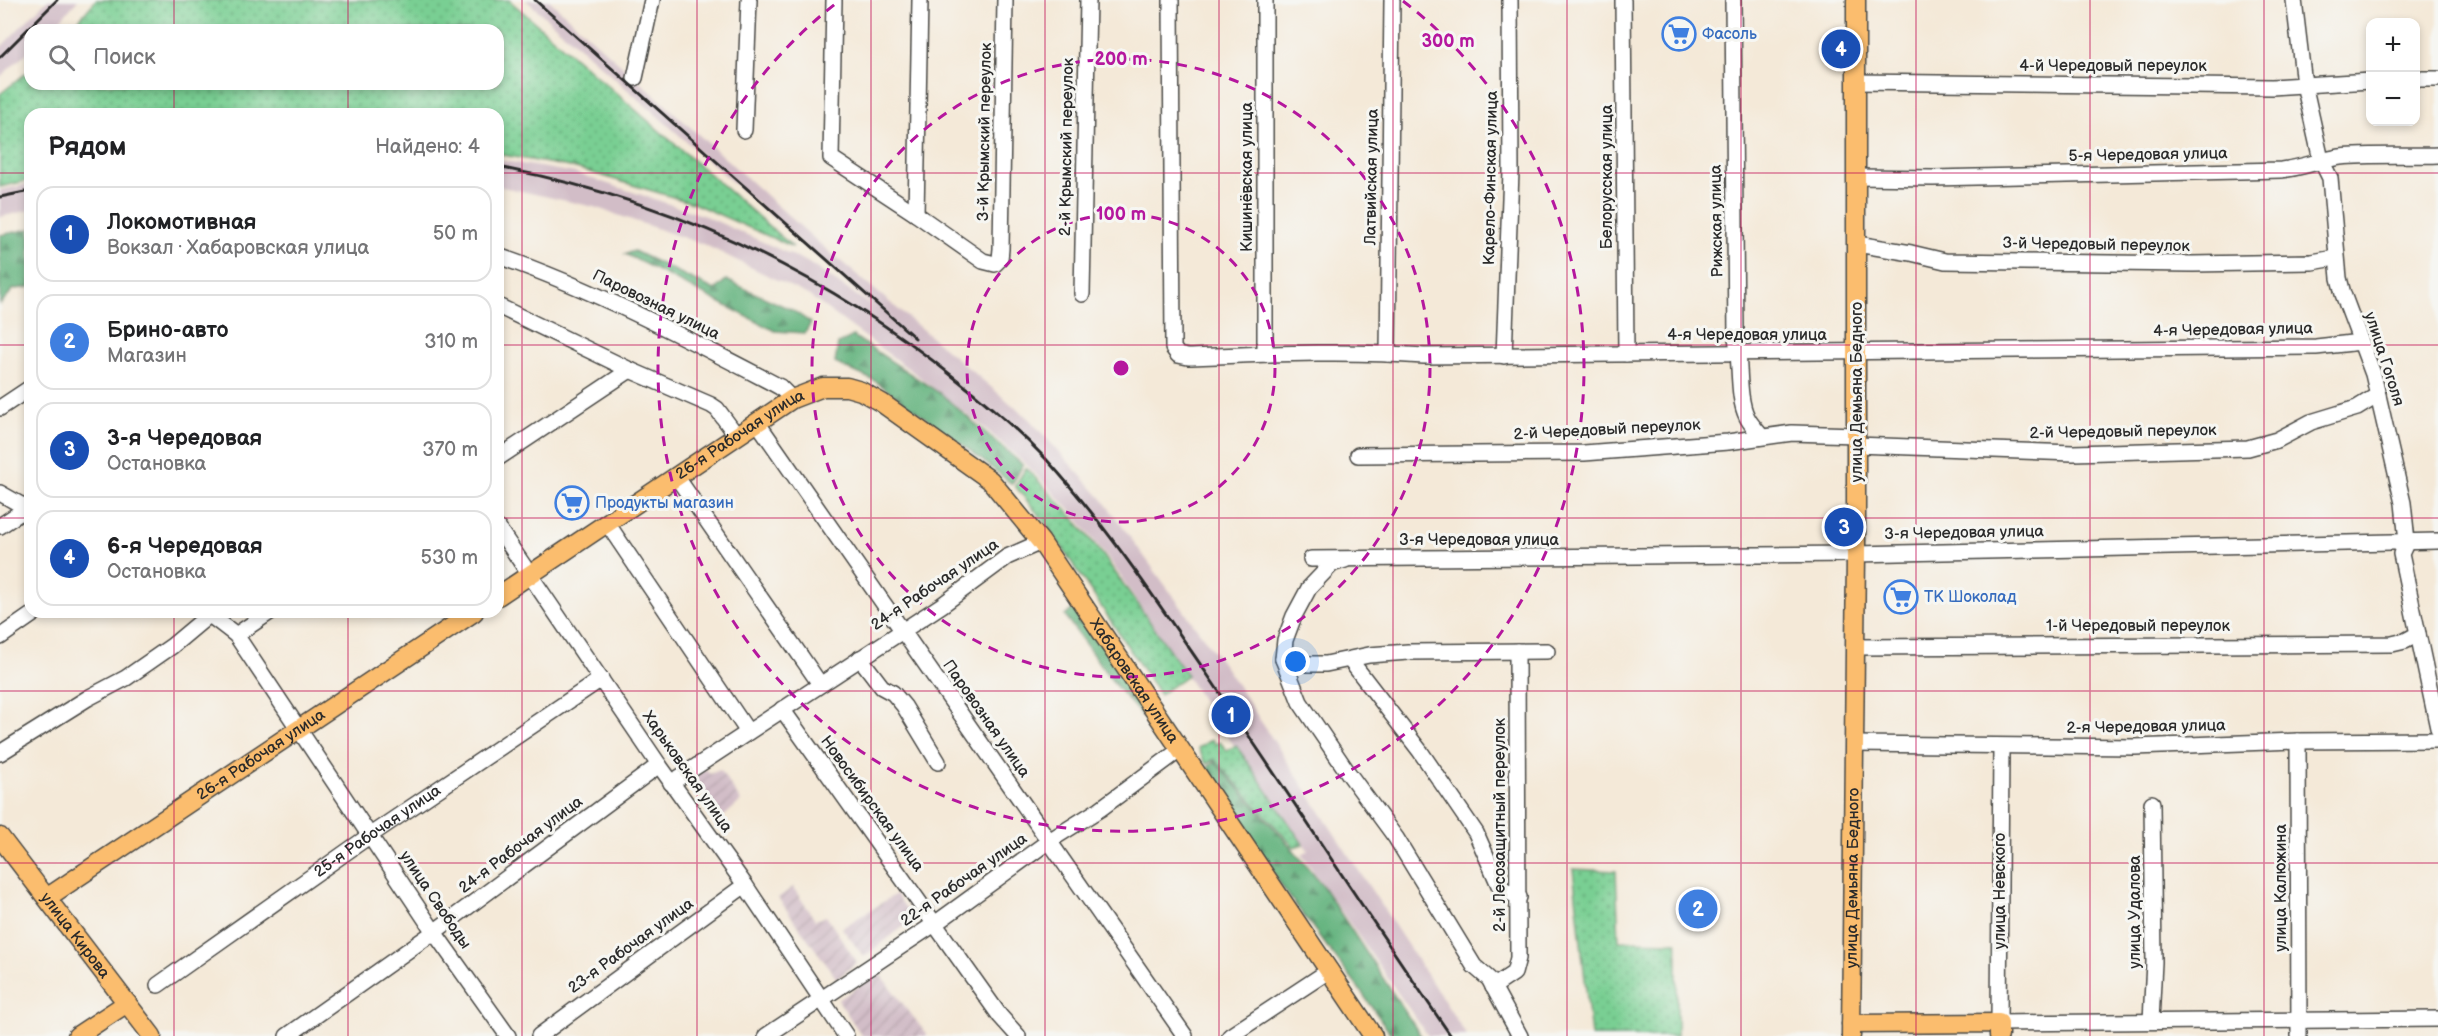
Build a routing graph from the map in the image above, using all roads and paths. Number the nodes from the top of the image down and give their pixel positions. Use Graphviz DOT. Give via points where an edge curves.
graph roads {
  1 [pos="652,0"];
  2 [pos="749,0"];
  3 [pos="834,0"];
  4 [pos="920,0"];
  5 [pos="1005,0"];
  6 [pos="1089,0"];
  7 [pos="1171,0"];
  8 [pos="1265,0"];
  9 [pos="1392,0"];
  10 [pos="1510,0"];
  11 [pos="1623,0"];
  12 [pos="1733,0"];
  13 [pos="1856,0"];
  14 [pos="2294,0"];
  15 [pos="635,78"];
  16 [pos="2438,79"];
  17 [pos="2420,80"];
  18 [pos="2366,81"];
  19 [pos="1856,82"];
  20 [pos="2304,84"];
  21 [pos="744,130"];
  22 [pos="2438,155"];
  23 [pos="2322,160"];
  24 [pos="1856,177"];
  25 [pos="916,214"];
  26 [pos="1857,244"];
  27 [pos="504,258"];
  28 [pos="2336,258"];
  29 [pos="1082,294"];
  30 [pos="504,309"];
  31 [pos="2361,342"];
  32 [pos="1739,352"];
  33 [pos="1857,352"];
  34 [pos="1265,354"];
  35 [pos="1388,354"];
  36 [pos="1626,354"];
  37 [pos="1504,356"];
  38 [pos="630,370"];
  39 [pos="836,386"];
  40 [pos="24,392"];
  41 [pos="2378,395"];
  42 [pos="792,399"];
  43 [pos="0,408"];
  44 [pos="757,422"];
  45 [pos="737,436"];
  46 [pos="1761,436"];
  47 [pos="1856,440"];
  48 [pos="504,454"];
  49 [pos="1358,455"];
  50 [pos="676,476"];
  51 [pos="0,493"];
  52 [pos="24,505"];
  53 [pos="24,511"];
  54 [pos="607,523"];
  55 [pos="0,526"];
  56 [pos="504,537"];
  57 [pos="2407,541"];
  58 [pos="2438,541"];
  59 [pos="1041,542"];
  60 [pos="1856,554"];
  61 [pos="1348,558"];
  62 [pos="1311,559"];
  63 [pos="530,574"];
  64 [pos="504,592"];
  65 [pos="27,618"];
  66 [pos="204,618"];
  67 [pos="213,618"];
  68 [pos="261,618"];
  69 [pos="465,618"];
  70 [pos="903,629"];
  71 [pos="2418,634"];
  72 [pos="236,635"];
  73 [pos="0,637"];
  74 [pos="1856,647"];
  75 [pos="1517,651"];
  76 [pos="1547,651"];
  77 [pos="860,658"];
  78 [pos="1283,659"];
  79 [pos="1350,660"];
  80 [pos="601,679"];
  81 [pos="820,684"];
  82 [pos="782,709"];
  83 [pos="300,728"];
  84 [pos="2438,728"];
  85 [pos="748,732"];
  86 [pos="2438,740"];
  87 [pos="2298,741"];
  88 [pos="1854,744"];
  89 [pos="2001,747"];
  90 [pos="1181,748"];
  91 [pos="0,753"];
  92 [pos="938,762"];
  93 [pos="658,765"];
  94 [pos="671,783"];
  95 [pos="2152,803"];
  96 [pos="369,836"];
  97 [pos="0,837"];
  98 [pos="1049,841"];
  99 [pos="745,885"];
  100 [pos="48,897"];
  101 [pos="1519,897"];
  102 [pos="936,923"];
  103 [pos="434,932"];
  104 [pos="1330,970"];
  105 [pos="159,985"];
  106 [pos="1493,987"];
  107 [pos="821,999"];
  108 [pos="127,1003"];
  109 [pos="2438,1019"];
  110 [pos="2299,1020"];
  111 [pos="2151,1021"];
  112 [pos="1999,1029"];
  113 [pos="1860,1030"];
  114 [pos="1008,1033"];
  115 [pos="77,1036"];
  116 [pos="152,1036"];
  117 [pos="287,1036"];
  118 [pos="508,1036"];
  119 [pos="539,1036"];
  120 [pos="765,1036"];
  121 [pos="846,1036"];
  122 [pos="1185,1036"];
  123 [pos="1230,1036"];
  124 [pos="1373,1036"];
  125 [pos="1520,1036"];
  126 [pos="2300,1036"];
  1 -- 15 [label="street"];
  2 -- 21 [label="street"];
  3 -- 25 [label="street" via="831,158"];
  4 -- 25 [label="street"];
  5 -- 25 [label="street, 3-й Крымский переулок" via="1000,259 995,264 983,261"];
  6 -- 29 [label="street, 2-й Крымский переулок"];
  7 -- 34 [label="street, 4-я Чередовая улица" via="1173,348 1178,355 1188,357"];
  8 -- 34 [label="street, Кишинёвская улица"];
  9 -- 35 [label="street, Латвийская улица"];
  10 -- 37 [label="street, Карело-Финская улица" via="1512,172"];
  11 -- 36 [label="street, Белорусская улица"];
  12 -- 32 [label="street, Рижская улица"];
  13 -- 19 [label="main road, улица Демьяна Бедного"];
  14 -- 20 [label="street, улица Гоголя"];
  16 -- 17 [label="street"];
  18 -- 20 [label="street, 4-й Чередовый переулок"];
  19 -- 20 [label="street, 4-й Чередовый переулок" via="2272,87"];
  19 -- 24 [label="main road, улица Демьяна Бедного"];
  20 -- 23 [label="street, улица Гоголя"];
  22 -- 23 [label="street, 5-я Чередовая улица"];
  23 -- 24 [label="street, 5-я Чередовая улица" via="2281,170"];
  23 -- 28 [label="street, улица Гоголя" via="2330,178"];
  24 -- 26 [label="main road, улица Демьяна Бедного"];
  26 -- 28 [label="street, 3-й Чередовый переулок" via="1945,261 2193,264"];
  26 -- 33 [label="main road, улица Демьяна Бедного"];
  27 -- 42 [label="street, Паровозная улица" via="641,315 780,387"];
  28 -- 31 [label="street, улица Гоголя" via="2343,294"];
  30 -- 38 [label="street"];
  31 -- 33 [label="street, 4-я Чередовая улица" via="2316,347"];
  31 -- 41 [label="street, улица Гоголя"];
  32 -- 33 [label="street, 4-я Чередовая улица"];
  32 -- 36 [label="street, 4-я Чередовая улица"];
  32 -- 46 [label="street, Рижская улица" via="1741,399 1747,418"];
  33 -- 47 [label="main road, улица Демьяна Бедного"];
  34 -- 35 [label="street, 4-я Чередовая улица"];
  35 -- 37 [label="street, 4-я Чередовая улица"];
  36 -- 37 [label="street, 4-я Чередовая улица"];
  38 -- 45 [label="street" via="711,405"];
  38 -- 48 [label="street"];
  39 -- 42 [label="main road, 26-я Рабочая улица"];
  39 -- 59 [label="main road, Хабаровская улица" via="861,391 882,403 990,480"];
  40 -- 43 [label="street"];
  41 -- 47 [label="street, 2-й Чередовый переулок" via="2357,408 2248,448 2073,453"];
  41 -- 57 [label="street, улица Гоголя" via="2403,503"];
  42 -- 44 [label="main road, 26-я Рабочая улица"];
  44 -- 45 [label="main road, 26-я Рабочая улица"];
  44 -- 70 [label="street, Паровозная улица"];
  45 -- 50 [label="main road, 26-я Рабочая улица"];
  46 -- 47 [label="street, 2-й Чередовый переулок" via="1792,433"];
  46 -- 49 [label="street, 2-й Чередовый переулок" via="1584,453"];
  47 -- 60 [label="main road, улица Демьяна Бедного"];
  50 -- 54 [label="main road, 26-я Рабочая улица"];
  50 -- 81 [label="street"];
  51 -- 52 [label="street"];
  53 -- 55 [label="street"];
  54 -- 63 [label="main road, 26-я Рабочая улица"];
  54 -- 85 [label="street"];
  56 -- 63 [label="street, Харьковская улица"];
  57 -- 58 [label="street, 3-я Чередовая улица"];
  57 -- 60 [label="street, 3-я Чередовая улица"];
  57 -- 71 [label="street, улица Гоголя" via="2401,554"];
  59 -- 70 [label="street, 24-я Рабочая улица" via="1008,557"];
  59 -- 90 [label="main road, Хабаровская улица"];
  60 -- 61 [label="street, 3-я Чередовая улица"];
  60 -- 74 [label="main road, улица Демьяна Бедного"];
  61 -- 62 [label="street, 3-я Чередовая улица"];
  61 -- 78 [label="street" via="1332,564 1309,588 1285,640"];
  63 -- 64 [label="main road, 26-я Рабочая улица"];
  63 -- 80 [label="street, Харьковская улица"];
  65 -- 73 [label="street"];
  66 -- 91 [label="street" via="126,678"];
  67 -- 72 [label="street, улица Свободы"];
  68 -- 72 [label="street"];
  69 -- 83 [label="main road, 26-я Рабочая улица"];
  70 -- 77 [label="street, 24-я Рабочая улица"];
  70 -- 98 [label="street, Паровозная улица"];
  71 -- 74 [label="street, 1-й Чередовый переулок" via="2392,644"];
  71 -- 84 [label="street, улица Гоголя"];
  72 -- 83 [label="street, улица Свободы"];
  74 -- 88 [label="main road, улица Демьяна Бедного"];
  75 -- 76 [label="street"];
  75 -- 79 [label="street" via="1408,652"];
  75 -- 101 [label="street, 2-й Лесозащитный переулок"];
  77 -- 81 [label="street, 24-я Рабочая улица"];
  77 -- 92 [label="street" via="882,687 904,706"];
  78 -- 79 [label="street" via="1308,664"];
  78 -- 106 [label="street" via="1300,702 1396,838 1474,966"];
  79 -- 101 [label="street" via="1420,751 1476,833 1498,885"];
  80 -- 93 [label="street, Харьковская улица"];
  80 -- 96 [label="street, 25-я Рабочая улица"];
  81 -- 82 [label="street, 24-я Рабочая улица"];
  82 -- 85 [label="street, 24-я Рабочая улица"];
  82 -- 102 [label="street, Новосибирская улица"];
  83 -- 96 [label="street, улица Свободы"];
  83 -- 100 [label="main road, 26-я Рабочая улица"];
  85 -- 94 [label="street, 24-я Рабочая улица"];
  86 -- 87 [label="street, 2-я Чередовая улица"];
  87 -- 89 [label="street, 2-я Чередовая улица"];
  87 -- 110 [label="street, улица Калюжина"];
  88 -- 89 [label="street, 2-я Чередовая улица"];
  88 -- 113 [label="main road, улица Демьяна Бедного"];
  89 -- 112 [label="street, улица Невского"];
  90 -- 98 [label="street, 22-я Рабочая улица" via="1100,809"];
  90 -- 104 [label="main road, Хабаровская улица"];
  93 -- 94 [label="street, Харьковская улица"];
  93 -- 103 [label="street, 24-я Рабочая улица"];
  94 -- 99 [label="street, Харьковская улица"];
  95 -- 111 [label="street, улица Удалова"];
  96 -- 103 [label="street, улица Свободы"];
  96 -- 105 [label="street, 25-я Рабочая улица"];
  97 -- 100 [label="main road, улица Кирова"];
  98 -- 102 [label="street, 22-я Рабочая улица"];
  98 -- 122 [label="street, Паровозная улица"];
  99 -- 107 [label="street, Харьковская улица"];
  99 -- 119 [label="street, 23-я Рабочая улица"];
  100 -- 108 [label="main road, улица Кирова"];
  101 -- 106 [label="street, 2-й Лесозащитный переулок" via="1518,958 1514,973"];
  102 -- 107 [label="street, 22-я Рабочая улица"];
  102 -- 114 [label="street, Новосибирская улица"];
  103 -- 117 [label="street, 24-я Рабочая улица"];
  103 -- 118 [label="street, улица Свободы"];
  104 -- 123 [label="street"];
  104 -- 124 [label="main road, Хабаровская улица"];
  106 -- 125 [label="street"];
  107 -- 120 [label="street, 22-я Рабочая улица"];
  107 -- 121 [label="street, Харьковская улица"];
  108 -- 115 [label="main road"];
  108 -- 116 [label="main road, улица Кирова"];
  109 -- 110 [label="street"];
  110 -- 111 [label="street"];
  110 -- 126 [label="street, улица Калюжина"];
  111 -- 112 [label="street"];
  112 -- 113 [label="main road"];
}
